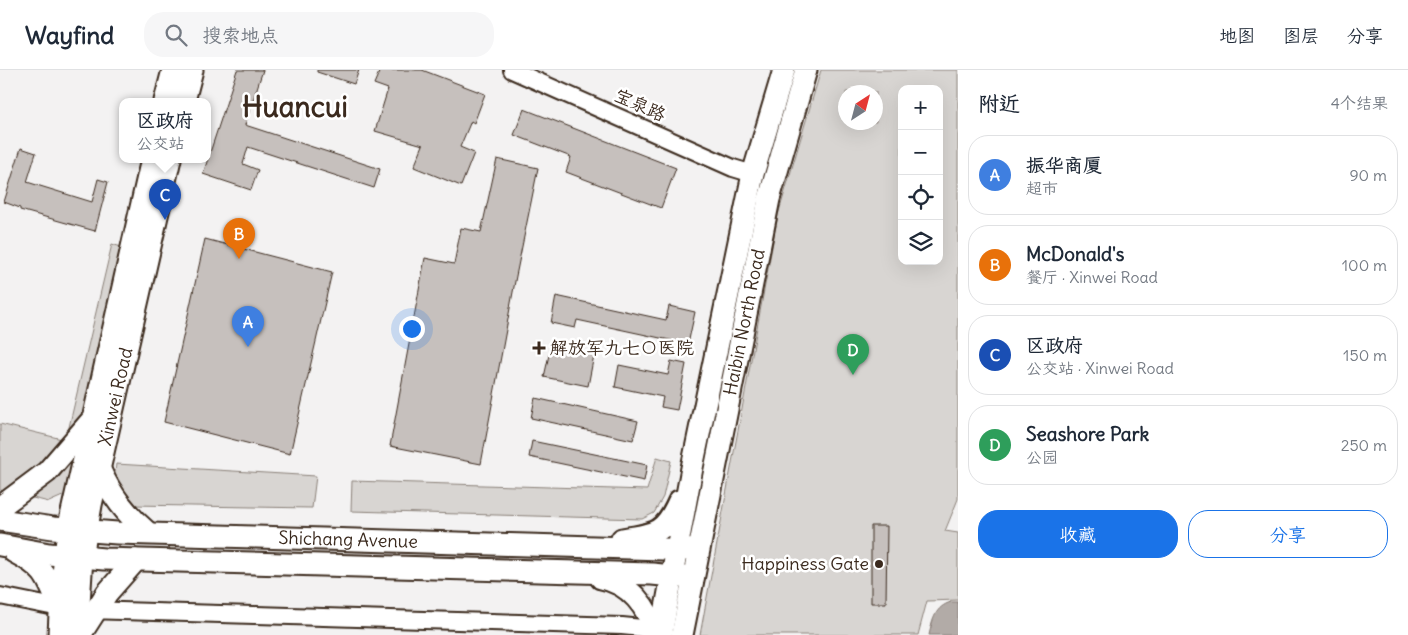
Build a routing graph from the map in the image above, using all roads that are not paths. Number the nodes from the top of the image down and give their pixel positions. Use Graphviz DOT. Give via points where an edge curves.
graph roads {
  1 [pos="173,70"];
  2 [pos="192,70"];
  3 [pos="512,70"];
  4 [pos="784,70"];
  5 [pos="806,70"];
  6 [pos="166,98"];
  7 [pos="185,98"];
  8 [pos="151,163"];
  9 [pos="169,163"];
  10 [pos="753,174"];
  11 [pos="94,417"];
  12 [pos="99,468"];
  13 [pos="692,468"];
  14 [pos="0,507"];
  15 [pos="0,520"];
  16 [pos="77,530"];
  17 [pos="148,533"];
  18 [pos="579,544"];
  19 [pos="0,545"];
  20 [pos="676,549"];
  21 [pos="698,550"];
  22 [pos="73,556"];
  23 [pos="136,560"];
  24 [pos="571,572"];
  25 [pos="682,577"];
  26 [pos="0,596"];
  27 [pos="78,609"];
  28 [pos="663,632"];
  29 [pos="60,635"];
  30 [pos="79,635"];
  1 -- 6 [label="main road"];
  2 -- 7 [label="main road"];
  3 -- 10 [label="street, 宝泉路"];
  4 -- 10 [label="main road, Haibin North Road"];
  5 -- 21 [label="main road, Haibin North Road" via="771,193"];
  8 -- 11 [label="main road, Xinwei Road"];
  9 -- 12 [label="main road, Xinwei Road"];
  10 -- 13 [label="main road, Haibin North Road"];
  11 -- 14 [label="main road" via="47,472"];
  11 -- 16 [label="main road, Xinwei Road"];
  12 -- 16 [label="main road, Xinwei Road"];
  12 -- 17 [label="main road" via="119,505"];
  13 -- 18 [label="main road" via="671,520 660,530 643,536"];
  13 -- 20 [label="main road, Haibin North Road"];
  15 -- 16 [label="main road, Shichang Avenue"];
  16 -- 17 [label="main road, Shichang Avenue"];
  16 -- 22 [label="main road, Xinwei Road"];
  17 -- 18 [label="main road, Shichang Avenue"];
  18 -- 20 [label="main road, Shichang Avenue"];
  19 -- 22 [label="main road, Shichang Avenue"];
  19 -- 27 [label="main road" via="35,564"];
  20 -- 21 [label="main road, Shichang Avenue"];
  20 -- 25 [label="main road, Haibin North Road"];
  21 -- 25 [label="main road, Haibin North Road"];
  22 -- 23 [label="main road, Shichang Avenue"];
  22 -- 27 [label="main road, Xinwei Road"];
  23 -- 24 [label="main road, Shichang Avenue"];
  23 -- 27 [label="main road" via="116,581"];
  24 -- 25 [label="main road, Shichang Avenue"];
  24 -- 28 [label="main road" via="607,579 630,590"];
  25 -- 28 [label="main road"];
  26 -- 27 [label="street"];
  27 -- 28 [label="street"];
  27 -- 29 [label="main road, Xinwei Road"];
  27 -- 30 [label="main road, Xinwei Road"];
}
